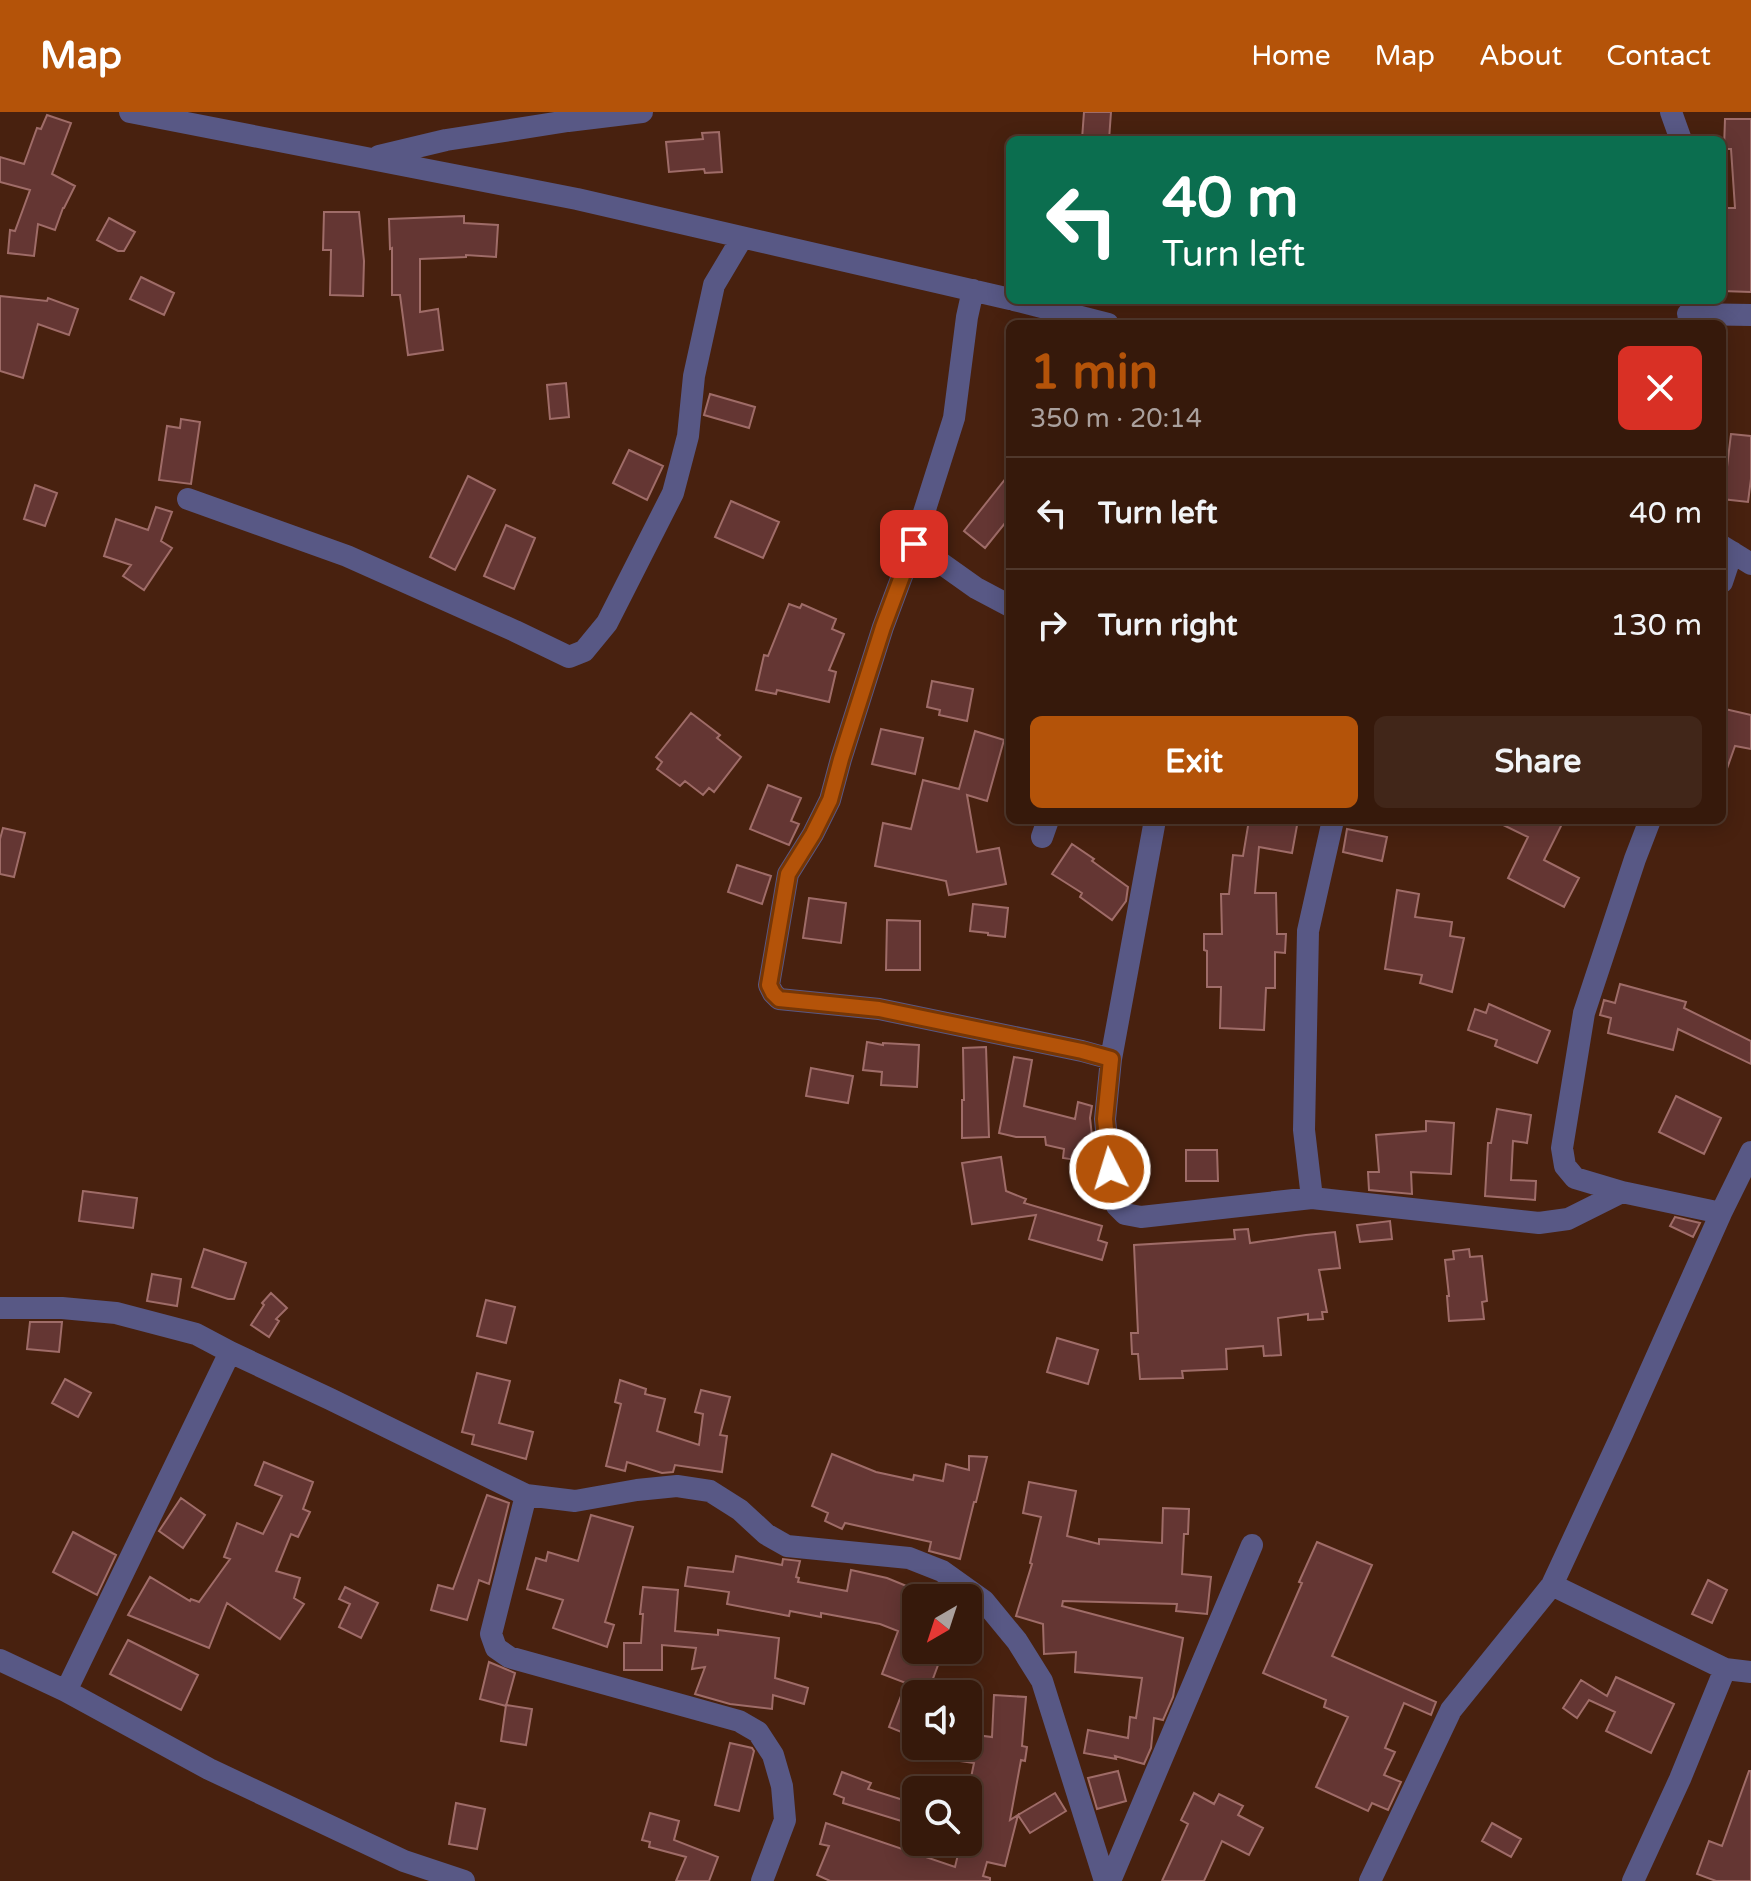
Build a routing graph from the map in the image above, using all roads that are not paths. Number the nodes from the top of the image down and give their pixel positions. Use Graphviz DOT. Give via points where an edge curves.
graph roads {
  1 [pos="130,112"];
  2 [pos="642,112"];
  3 [pos="1671,112"];
  4 [pos="1680,136"];
  5 [pos="370,158"];
  6 [pos="742,238"];
  7 [pos="973,290"];
  8 [pos="1006,298"];
  9 [pos="1028,304"];
  10 [pos="1688,313"];
  11 [pos="1751,315"];
  12 [pos="1092,320"];
  13 [pos="188,499"];
  14 [pos="914,544"];
  15 [pos="1735,554"];
  16 [pos="1726,573"];
  17 [pos="1006,604"];
  18 [pos="1154,824"];
  19 [pos="1332,824"];
  20 [pos="1648,824"];
  21 [pos="1111,1059"];
  22 [pos="1751,1152"];
  23 [pos="1622,1192"];
  24 [pos="1312,1198"];
  25 [pos="1734,1201"];
  26 [pos="0,1308"];
  27 [pos="230,1352"];
  28 [pos="526,1495"];
  29 [pos="1252,1545"];
  30 [pos="1552,1585"];
  31 [pos="0,1660"];
  32 [pos="1725,1669"];
  33 [pos="1751,1672"];
  34 [pos="66,1691"];
  35 [pos="464,1881"];
  36 [pos="762,1881"];
  37 [pos="1108,1881"];
  38 [pos="1370,1881"];
  39 [pos="1633,1881"];
  1 -- 5 [label="street"];
  2 -- 5 [label="street" via="446,140"];
  3 -- 4 [label="street"];
  5 -- 6 [label="street"];
  6 -- 7 [label="street"];
  6 -- 13 [label="street" via="714,285 673,493 607,623 576,655 569,657 347,556"];
  7 -- 8 [label="street"];
  7 -- 14 [label="street" via="954,418"];
  9 -- 12 [label="street"];
  10 -- 11 [label="street"];
  14 -- 17 [label="street"];
  14 -- 21 [label="street" via="830,800 788,874 769,985 779,999 879,1009"];
  15 -- 16 [label="street"];
  18 -- 21 [label="street"];
  19 -- 24 [label="street" via="1308,931 1304,1130"];
  20 -- 23 [label="street" via="1584,1013 1562,1148 1565,1166 1575,1178"];
  21 -- 24 [label="street" via="1105,1119 1112,1194 1125,1214 1141,1217"];
  22 -- 25 [label="street"];
  23 -- 24 [label="street" via="1568,1219 1539,1223"];
  23 -- 25 [label="street"];
  25 -- 30 [label="street"];
  26 -- 27 [label="street" via="116,1313 196,1334"];
  27 -- 28 [label="street"];
  27 -- 34 [label="street"];
  28 -- 36 [label="street" via="491,1634 496,1648 509,1657 739,1721 758,1732 773,1755 785,1820"];
  28 -- 37 [label="street" via="575,1501 677,1486 710,1491 787,1546 909,1558 942,1571 984,1601 1042,1681"];
  29 -- 37 [label="street"];
  30 -- 32 [label="street"];
  30 -- 38 [label="street" via="1451,1710"];
  31 -- 34 [label="street"];
  32 -- 33 [label="street"];
  32 -- 39 [label="street"];
  34 -- 35 [label="street" via="209,1769 404,1861"];
}
